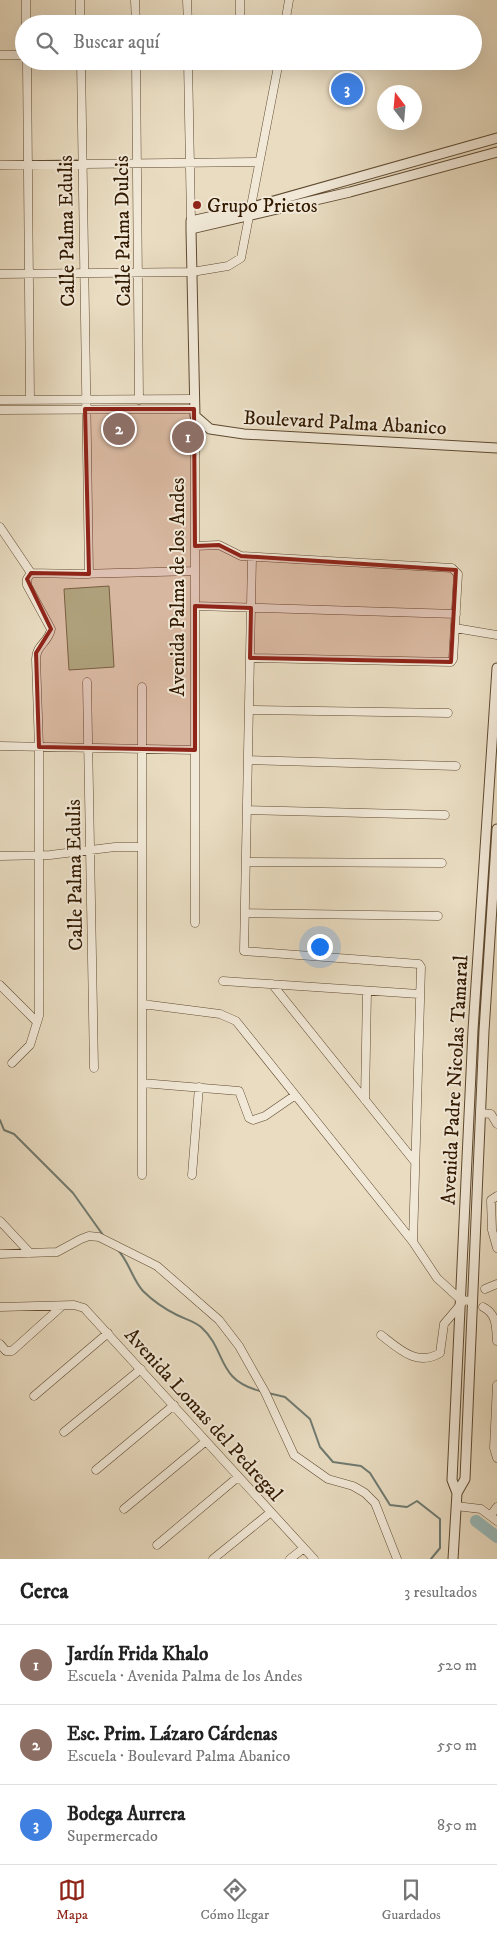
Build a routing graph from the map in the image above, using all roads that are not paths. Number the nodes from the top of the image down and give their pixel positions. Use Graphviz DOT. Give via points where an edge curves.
graph roads {
  1 [pos="26,0"];
  2 [pos="80,0"];
  3 [pos="135,0"];
  4 [pos="187,0"];
  5 [pos="240,0"];
  6 [pos="289,0"];
  7 [pos="26,15"];
  8 [pos="80,15"];
  9 [pos="136,15"];
  10 [pos="188,15"];
  11 [pos="240,15"];
  12 [pos="286,15"];
  13 [pos="0,55"];
  14 [pos="15,55"];
  15 [pos="27,70"];
  16 [pos="81,70"];
  17 [pos="136,70"];
  18 [pos="188,70"];
  19 [pos="277,70"];
  20 [pos="497,138"];
  21 [pos="497,152"];
  22 [pos="258,162"];
  23 [pos="190,163"];
  24 [pos="82,164"];
  25 [pos="137,164"];
  26 [pos="0,165"];
  27 [pos="28,165"];
  28 [pos="248,213"];
  29 [pos="190,225"];
  30 [pos="192,272"];
  31 [pos="139,273"];
  32 [pos="0,274"];
  33 [pos="30,274"];
  34 [pos="83,274"];
  35 [pos="194,399"];
  36 [pos="0,400"];
  37 [pos="30,400"];
  38 [pos="139,400"];
  39 [pos="85,405"];
  40 [pos="0,410"];
  41 [pos="195,413"];
  42 [pos="497,448"];
  43 [pos="0,527"];
  44 [pos="195,546"];
  45 [pos="252,557"];
  46 [pos="195,571"];
  47 [pos="31,573"];
  48 [pos="89,574"];
  49 [pos="195,606"];
  50 [pos="251,608"];
  51 [pos="456,614"];
  52 [pos="455,628"];
  53 [pos="497,635"];
  54 [pos="250,658"];
  55 [pos="497,668"];
  56 [pos="88,682"];
  57 [pos="142,688"];
  58 [pos="249,710"];
  59 [pos="448,713"];
  60 [pos="0,746"];
  61 [pos="39,747"];
  62 [pos="87,748"];
  63 [pos="142,749"];
  64 [pos="195,750"];
  65 [pos="248,760"];
  66 [pos="456,766"];
  67 [pos="247,810"];
  68 [pos="445,815"];
  69 [pos="497,829"];
  70 [pos="142,847"];
  71 [pos="91,850"];
  72 [pos="39,855"];
  73 [pos="0,856"];
  74 [pos="246,862"];
  75 [pos="442,863"];
  76 [pos="483,864"];
  77 [pos="495,876"];
  78 [pos="245,913"];
  79 [pos="438,916"];
  80 [pos="195,923"];
  81 [pos="489,942"];
  82 [pos="497,950"];
  83 [pos="224,981"];
  84 [pos="272,984"];
  85 [pos="0,985"];
  86 [pos="367,990"];
  87 [pos="419,994"];
  88 [pos="142,1004"];
  89 [pos="37,1022"];
  90 [pos="12,1063"];
  91 [pos="94,1068"];
  92 [pos="142,1083"];
  93 [pos="199,1087"];
  94 [pos="294,1096"];
  95 [pos="365,1100"];
  96 [pos="494,1112"];
  97 [pos="480,1113"];
  98 [pos="497,1124"];
  99 [pos="415,1162"];
  100 [pos="192,1175"];
  101 [pos="142,1176"];
  102 [pos="497,1196"];
  103 [pos="0,1221"];
  104 [pos="413,1242"];
  105 [pos="497,1248"];
  106 [pos="30,1252"];
  107 [pos="0,1254"];
  108 [pos="497,1284"];
  109 [pos="485,1288"];
  110 [pos="472,1301"];
  111 [pos="461,1302"];
  112 [pos="62,1306"];
  113 [pos="0,1307"];
  114 [pos="483,1307"];
  115 [pos="108,1333"];
  116 [pos="381,1335"];
  117 [pos="497,1341"];
  118 [pos="0,1344"];
  119 [pos="141,1369"];
  120 [pos="497,1385"];
  121 [pos="34,1396"];
  122 [pos="174,1405"];
  123 [pos="496,1411"];
  124 [pos="64,1432"];
  125 [pos="206,1441"];
  126 [pos="497,1458"];
  127 [pos="96,1470"];
  128 [pos="238,1477"];
  129 [pos="457,1493"];
  130 [pos="456,1506"];
  131 [pos="497,1507"];
  132 [pos="124,1509"];
  133 [pos="271,1512"];
  134 [pos="494,1518"];
  135 [pos="157,1545"];
  136 [pos="304,1548"];
  137 [pos="213,1559"];
  138 [pos="290,1559"];
  139 [pos="314,1559"];
  140 [pos="397,1559"];
  141 [pos="453,1559"];
  1 -- 7 [label="street"];
  2 -- 8 [label="street"];
  3 -- 9 [label="street"];
  4 -- 10 [label="street"];
  5 -- 11 [label="street"];
  6 -- 12 [label="street"];
  13 -- 14 [label="street"];
  15 -- 27 [label="street"];
  16 -- 24 [label="street, Calle Palma Edulis"];
  17 -- 25 [label="street, Calle Palma Dulcis"];
  18 -- 23 [label="street"];
  19 -- 22 [label="street"];
  20 -- 28 [label="street"];
  21 -- 28 [label="street"];
  22 -- 23 [label="street"];
  22 -- 28 [label="street"];
  23 -- 25 [label="street"];
  23 -- 29 [label="street"];
  24 -- 25 [label="street"];
  24 -- 27 [label="street"];
  24 -- 34 [label="street, Calle Palma Edulis"];
  25 -- 31 [label="street, Calle Palma Dulcis"];
  26 -- 27 [label="street"];
  27 -- 33 [label="street"];
  28 -- 29 [label="street"];
  28 -- 30 [label="street" via="241,258 228,266"];
  29 -- 30 [label="street, Avenida Palma de los Andes"];
  30 -- 31 [label="street"];
  30 -- 35 [label="street, Avenida Palma de los Andes"];
  31 -- 34 [label="street"];
  31 -- 38 [label="street, Calle Palma Dulcis"];
  32 -- 33 [label="street"];
  33 -- 34 [label="street"];
  33 -- 37 [label="street"];
  34 -- 39 [label="street, Calle Palma Edulis"];
  35 -- 38 [label="street"];
  35 -- 41 [label="street, Avenida Palma de los Andes"];
  36 -- 37 [label="street"];
  37 -- 39 [label="street"];
  38 -- 39 [label="street"];
  39 -- 40 [label="street"];
  39 -- 41 [label="street"];
  39 -- 48 [label="street, Calle Palma Edulis"];
  41 -- 42 [label="street, Boulevard Palma Abanico" via="210,429 244,434"];
  41 -- 44 [label="street, Avenida Palma de los Andes"];
  43 -- 47 [label="street"];
  44 -- 45 [label="street" via="219,545 241,556"];
  44 -- 46 [label="street, Avenida Palma de los Andes"];
  45 -- 50 [label="street"];
  45 -- 51 [label="street" via="452,568 458,574"];
  46 -- 48 [label="street"];
  46 -- 49 [label="street, Avenida Palma de los Andes"];
  47 -- 48 [label="street"];
  47 -- 61 [label="street" via="27,585 51,629 36,653"];
  49 -- 50 [label="street"];
  49 -- 64 [label="street, Avenida Palma de los Andes"];
  50 -- 51 [label="street"];
  50 -- 54 [label="street"];
  51 -- 52 [label="street"];
  52 -- 53 [label="street"];
  52 -- 54 [label="street" via="453,659 447,663"];
  54 -- 58 [label="street"];
  55 -- 76 [label="street, Avenida Padre Nicolas Tamaral"];
  56 -- 62 [label="street, Calle Palma Edulis"];
  57 -- 63 [label="street"];
  58 -- 59 [label="street"];
  58 -- 65 [label="street"];
  60 -- 61 [label="street"];
  61 -- 62 [label="street"];
  61 -- 72 [label="street"];
  62 -- 63 [label="street"];
  62 -- 71 [label="street, Calle Palma Edulis"];
  63 -- 64 [label="street"];
  63 -- 70 [label="street"];
  64 -- 80 [label="street, Avenida Palma de los Andes"];
  65 -- 66 [label="street"];
  65 -- 67 [label="street"];
  67 -- 68 [label="street"];
  67 -- 74 [label="street"];
  69 -- 77 [label="street, Avenida Padre Nicolas Tamaral"];
  70 -- 71 [label="street"];
  70 -- 88 [label="street"];
  71 -- 72 [label="street"];
  71 -- 91 [label="street, Calle Palma Edulis"];
  72 -- 73 [label="street"];
  72 -- 89 [label="street"];
  74 -- 75 [label="street"];
  74 -- 78 [label="street"];
  76 -- 77 [label="street"];
  76 -- 111 [label="street, Avenida Padre Nicolas Tamaral"];
  77 -- 81 [label="street, Avenida Padre Nicolas Tamaral"];
  78 -- 79 [label="street"];
  78 -- 87 [label="street" via="244,951 419,964"];
  81 -- 82 [label="street"];
  81 -- 97 [label="street, Avenida Padre Nicolas Tamaral"];
  83 -- 84 [label="street"];
  84 -- 86 [label="street"];
  84 -- 95 [label="street"];
  85 -- 89 [label="street"];
  86 -- 87 [label="street"];
  86 -- 95 [label="street"];
  87 -- 99 [label="street"];
  88 -- 92 [label="street"];
  88 -- 94 [label="street" via="220,1014 236,1021"];
  89 -- 90 [label="street" via="30,1045"];
  92 -- 93 [label="street"];
  92 -- 101 [label="street"];
  93 -- 94 [label="street" via="239,1091 249,1118 253,1120 265,1116"];
  93 -- 100 [label="street"];
  94 -- 104 [label="street"];
  95 -- 99 [label="street"];
  96 -- 97 [label="street"];
  96 -- 98 [label="street"];
  97 -- 110 [label="street, Avenida Padre Nicolas Tamaral"];
  99 -- 104 [label="street"];
  102 -- 105 [label="street" via="491,1200 492,1230"];
  103 -- 106 [label="street"];
  104 -- 111 [label="street" via="437,1278"];
  106 -- 107 [label="street"];
  106 -- 140 [label="street" via="57,1252 89,1236 99,1237 157,1266 184,1288 219,1320 239,1346 294,1455 328,1479 366,1493 375,1503"];
  108 -- 109 [label="street"];
  110 -- 111 [label="street"];
  110 -- 129 [label="street, Avenida Padre Nicolas Tamaral" via="465,1479"];
  111 -- 116 [label="street" via="447,1318 440,1353 431,1358 420,1360"];
  111 -- 129 [label="street, Avenida Padre Nicolas Tamaral" via="452,1480"];
  112 -- 113 [label="street, Avenida Lomas del Pedregal"];
  112 -- 115 [label="street, Avenida Lomas del Pedregal" via="84,1308"];
  112 -- 118 [label="street" via="12,1351 6,1351"];
  114 -- 117 [label="street" via="490,1310 496,1319"];
  115 -- 119 [label="street, Avenida Lomas del Pedregal"];
  115 -- 121 [label="street"];
  119 -- 122 [label="street, Avenida Lomas del Pedregal"];
  119 -- 124 [label="street"];
  120 -- 123 [label="street"];
  122 -- 125 [label="street, Avenida Lomas del Pedregal"];
  122 -- 127 [label="street"];
  123 -- 126 [label="street" via="494,1448"];
  125 -- 128 [label="street, Avenida Lomas del Pedregal"];
  125 -- 132 [label="street"];
  128 -- 133 [label="street, Avenida Lomas del Pedregal"];
  128 -- 135 [label="street"];
  129 -- 130 [label="street, Avenida Padre Nicolas Tamaral"];
  130 -- 134 [label="street" via="481,1510"];
  130 -- 141 [label="street, Avenida Padre Nicolas Tamaral"];
  131 -- 134 [label="street"];
  133 -- 136 [label="street, Avenida Lomas del Pedregal"];
  133 -- 137 [label="street"];
  136 -- 138 [label="street"];
  136 -- 139 [label="street, Avenida Lomas del Pedregal"];
}
